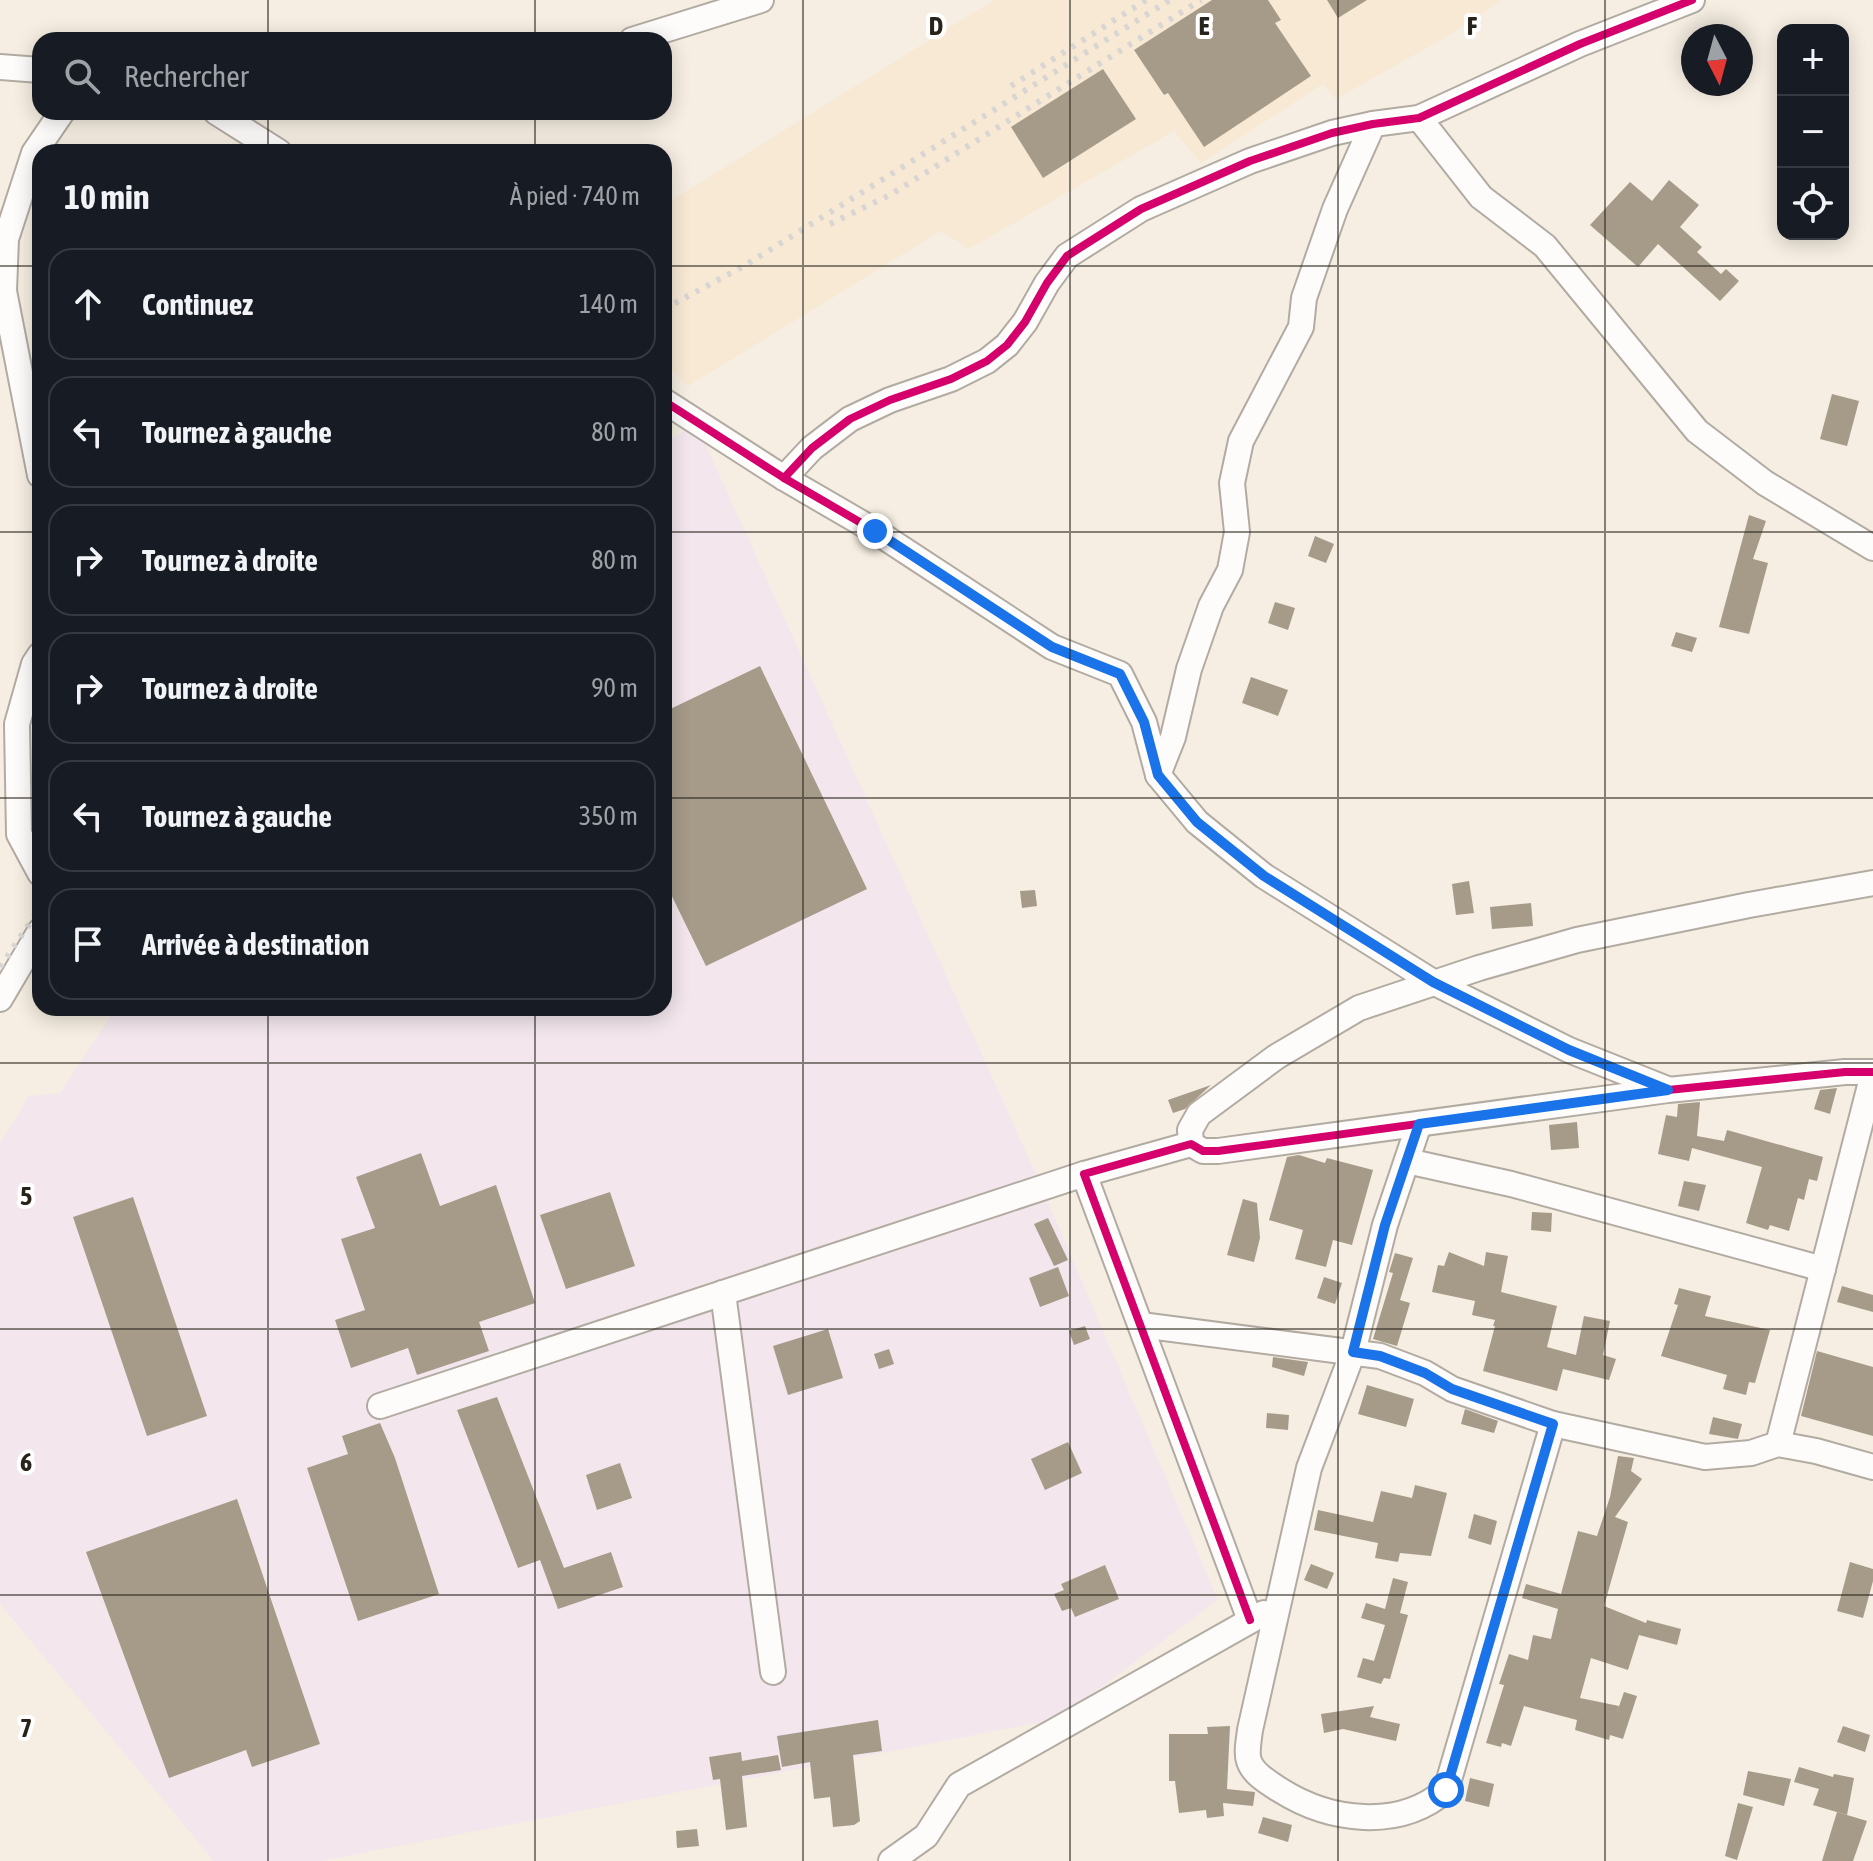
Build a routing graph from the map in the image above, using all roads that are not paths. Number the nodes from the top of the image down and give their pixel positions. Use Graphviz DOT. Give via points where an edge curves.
graph roads {
  1 [pos="761,0"];
  2 [pos="1692,0"];
  3 [pos="658,32"];
  4 [pos="0,67"];
  5 [pos="32,69"];
  6 [pos="1419,118"];
  7 [pos="57,120"];
  8 [pos="229,120"];
  9 [pos="1373,124"];
  10 [pos="40,144"];
  11 [pos="266,144"];
  12 [pos="32,159"];
  13 [pos="2,286"];
  14 [pos="672,406"];
  15 [pos="32,435"];
  16 [pos="784,478"];
  17 [pos="1873,548"];
  18 [pos="32,671"];
  19 [pos="1158,775"];
  20 [pos="32,858"];
  21 [pos="1873,883"];
  22 [pos="32,945"];
  23 [pos="1433,982"];
  24 [pos="0,999"];
  25 [pos="1873,1073"];
  26 [pos="1668,1090"];
  27 [pos="1419,1124"];
  28 [pos="1191,1144"];
  29 [pos="1407,1161"];
  30 [pos="1084,1174"];
  31 [pos="1823,1269"];
  32 [pos="723,1293"];
  33 [pos="1141,1325"];
  34 [pos="1353,1352"];
  35 [pos="380,1406"];
  36 [pos="1553,1424"];
  37 [pos="1778,1444"];
  38 [pos="1873,1467"];
  39 [pos="1278,1605"];
  40 [pos="1250,1620"];
  41 [pos="773,1672"];
  42 [pos="891,1861"];
  1 -- 3 [label="street"];
  2 -- 6 [label="street" via="1580,44"];
  4 -- 5 [label="street"];
  6 -- 9 [label="street"];
  6 -- 17 [label="street" via="1481,197 1545,246 1697,431 1765,483"];
  7 -- 10 [label="street"];
  8 -- 11 [label="street"];
  9 -- 16 [label="street" via="1250,161 1141,209 1067,256 1025,322 997,353 951,379 850,419"];
  9 -- 19 [label="street" via="1335,209 1304,298 1301,327 1241,441 1232,483 1237,532 1230,570 1211,606"];
  12 -- 13 [label="street" via="6,239"];
  13 -- 15 [label="street"];
  14 -- 16 [label="street"];
  16 -- 19 [label="street" via="1052,647 1120,674 1144,722"];
  18 -- 20 [label="street" via="17,724 19,834"];
  19 -- 23 [label="street" via="1197,822 1264,876"];
  21 -- 23 [label="street" via="1577,940"];
  22 -- 24 [label="street"];
  23 -- 26 [label="street" via="1569,1050"];
  23 -- 28 [label="street" via="1359,1008 1276,1057 1199,1114 1190,1130"];
  25 -- 26 [label="street"];
  25 -- 31 [label="street"];
  26 -- 27 [label="street"];
  27 -- 28 [label="street" via="1218,1151"];
  27 -- 29 [label="street"];
  28 -- 30 [label="street"];
  29 -- 31 [label="street"];
  29 -- 34 [label="street"];
  30 -- 32 [label="street"];
  30 -- 33 [label="street"];
  31 -- 37 [label="street"];
  32 -- 35 [label="street"];
  32 -- 41 [label="street"];
  33 -- 34 [label="street"];
  33 -- 40 [label="street"];
  34 -- 36 [label="street" via="1380,1356 1452,1389"];
  34 -- 39 [label="street" via="1309,1468"];
  36 -- 37 [label="street" via="1705,1457 1751,1453"];
  36 -- 39 [label="street" via="1446,1790 1435,1800 1394,1814 1359,1818 1328,1814 1263,1780 1249,1761 1250,1730"];
  37 -- 38 [label="street"];
  39 -- 40 [label="street"];
  40 -- 42 [label="street" via="959,1785 926,1836"];
}
